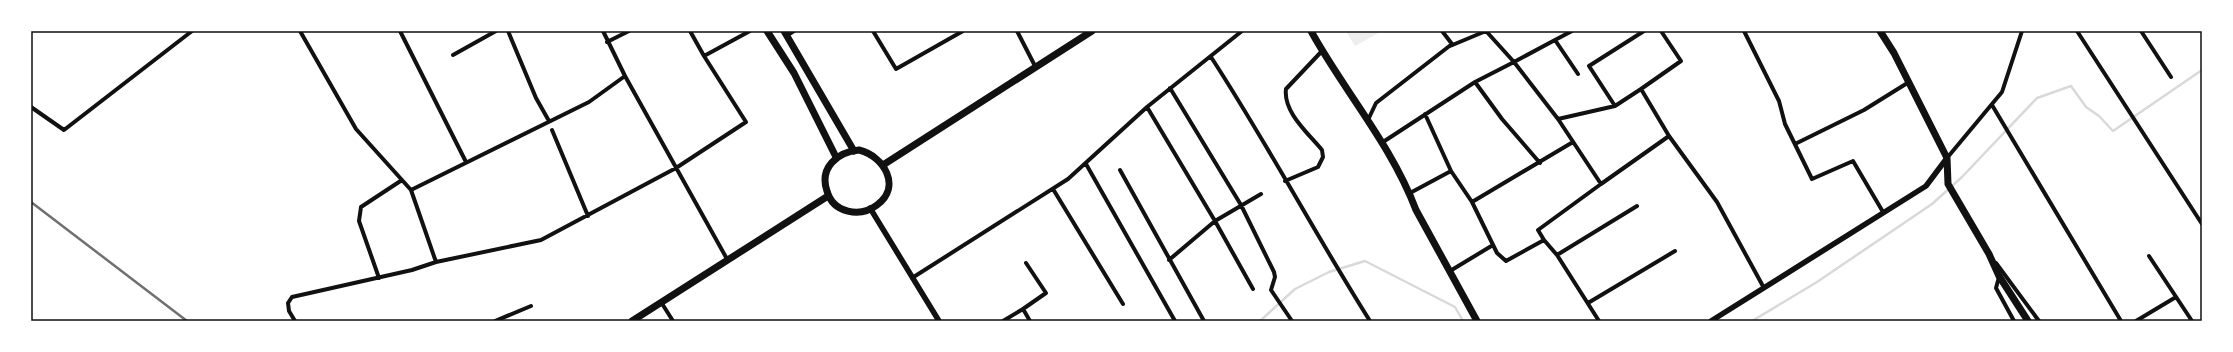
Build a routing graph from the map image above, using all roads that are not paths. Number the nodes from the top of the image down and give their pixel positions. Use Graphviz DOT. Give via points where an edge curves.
graph roads {
  1 [pos="192,31"];
  2 [pos="300,31"];
  3 [pos="400,31"];
  4 [pos="496,31"];
  5 [pos="508,31"];
  6 [pos="603,31"];
  7 [pos="629,31"];
  8 [pos="690,31"];
  9 [pos="750,31"];
  10 [pos="767,31"];
  11 [pos="794,31"];
  12 [pos="873,31"];
  13 [pos="963,31"];
  14 [pos="1017,31"];
  15 [pos="1092,31"];
  16 [pos="1242,31"];
  17 [pos="1311,31"];
  18 [pos="1442,31"];
  19 [pos="1486,31"];
  20 [pos="1572,31"];
  21 [pos="1644,31"];
  22 [pos="1661,31"];
  23 [pos="1744,31"];
  24 [pos="1880,31"];
  25 [pos="2022,31"];
  26 [pos="2077,31"];
  27 [pos="2142,31"];
  28 [pos="785,34"];
  29 [pos="1556,40"];
  30 [pos="607,42"];
  31 [pos="1449,46"];
  32 [pos="1322,51"];
  33 [pos="453,55"];
  34 [pos="704,56"];
  35 [pos="1211,57"];
  36 [pos="1514,62"];
  37 [pos="1035,66"];
  38 [pos="1578,74"];
  39 [pos="625,76"];
  40 [pos="2171,77"];
  41 [pos="1476,82"];
  42 [pos="1908,82"];
  43 [pos="1170,88"];
  44 [pos="1641,89"];
  45 [pos="1992,105"];
  46 [pos="1615,106"];
  47 [pos="31,107"];
  48 [pos="1147,107"];
  49 [pos="1425,114"];
  50 [pos="1558,119"];
  51 [pos="1368,120"];
  52 [pos="549,121"];
  53 [pos="552,130"];
  54 [pos="1669,136"];
  55 [pos="1382,142"];
  56 [pos="1573,142"];
  57 [pos="1795,144"];
  58 [pos="854,151"];
  59 [pos="836,157"];
  60 [pos="1947,158"];
  61 [pos="466,162"];
  62 [pos="1540,163"];
  63 [pos="1086,164"];
  64 [pos="883,165"];
  65 [pos="676,168"];
  66 [pos="1120,170"];
  67 [pos="1451,172"];
  68 [pos="402,180"];
  69 [pos="1285,181"];
  70 [pos="1601,184"];
  71 [pos="1053,189"];
  72 [pos="411,190"];
  73 [pos="1410,193"];
  74 [pos="1261,194"];
  75 [pos="828,196"];
  76 [pos="1472,202"];
  77 [pos="1241,205"];
  78 [pos="1637,206"];
  79 [pos="870,208"];
  80 [pos="1883,212"];
  81 [pos="588,216"];
  82 [pos="1215,221"];
  83 [pos="2202,224"];
  84 [pos="1544,240"];
  85 [pos="1492,245"];
  86 [pos="1675,251"];
  87 [pos="1990,254"];
  88 [pos="1557,255"];
  89 [pos="2149,256"];
  90 [pos="727,259"];
  91 [pos="1169,260"];
  92 [pos="436,262"];
  93 [pos="1026,263"];
  94 [pos="1450,271"];
  95 [pos="1999,276"];
  96 [pos="380,278"];
  97 [pos="912,278"];
  98 [pos="1764,288"];
  99 [pos="1253,289"];
  100 [pos="2176,297"];
  101 [pos="660,302"];
  102 [pos="1588,303"];
  103 [pos="1123,304"];
  104 [pos="531,306"];
  105 [pos="1023,309"];
  106 [pos="295,321"];
  107 [pos="495,321"];
  108 [pos="632,321"];
  109 [pos="673,321"];
  110 [pos="939,321"];
  111 [pos="1003,321"];
  112 [pos="1030,321"];
  113 [pos="1175,321"];
  114 [pos="1204,321"];
  115 [pos="1292,321"];
  116 [pos="1370,321"];
  117 [pos="1477,321"];
  118 [pos="1599,321"];
  119 [pos="1711,321"];
  120 [pos="2014,321"];
  121 [pos="2028,321"];
  122 [pos="2039,321"];
  123 [pos="2121,321"];
  124 [pos="2136,321"];
  125 [pos="2192,321"];
  1 -- 47 [label="street" via="64,130"];
  2 -- 68 [label="street" via="356,129"];
  3 -- 61 [label="street"];
  4 -- 33 [label="street"];
  5 -- 52 [label="street" via="536,98"];
  6 -- 30 [label="street"];
  7 -- 30 [label="street"];
  8 -- 34 [label="street"];
  9 -- 34 [label="street"];
  10 -- 59 [label="main road" via="794,73"];
  11 -- 28 [label="street"];
  12 -- 13 [label="street" via="896,69"];
  14 -- 37 [label="street"];
  15 -- 37 [label="main road"];
  16 -- 35 [label="street"];
  17 -- 32 [label="main road"];
  18 -- 31 [label="street" via="1452,44"];
  19 -- 31 [label="street"];
  19 -- 36 [label="street"];
  20 -- 29 [label="street"];
  21 -- 46 [label="street" via="1589,66"];
  22 -- 44 [label="street" via="1681,61"];
  23 -- 57 [label="street" via="1779,101 1785,124"];
  24 -- 42 [label="main road"];
  25 -- 45 [label="street" via="2002,92"];
  26 -- 83 [label="street"];
  27 -- 40 [label="street"];
  28 -- 58 [label="main road"];
  29 -- 36 [label="street"];
  29 -- 38 [label="street"];
  30 -- 39 [label="street"];
  31 -- 51 [label="street" via="1376,103"];
  32 -- 51 [label="main road"];
  32 -- 69 [label="street" via="1293,80 1286,89 1285,97 1292,114 1322,150 1323,157 1318,167"];
  34 -- 65 [label="street" via="746,122"];
  35 -- 43 [label="street"];
  35 -- 69 [label="street" via="1249,116"];
  36 -- 41 [label="street"];
  36 -- 50 [label="street"];
  37 -- 64 [label="main road"];
  39 -- 52 [label="street" via="589,102"];
  39 -- 65 [label="street"];
  41 -- 49 [label="street"];
  41 -- 62 [label="street" via="1502,119"];
  42 -- 57 [label="street" via="1864,110"];
  42 -- 60 [label="main road"];
  43 -- 48 [label="street"];
  43 -- 77 [label="street"];
  44 -- 46 [label="street"];
  44 -- 54 [label="street"];
  45 -- 60 [label="street"];
  45 -- 123 [label="street"];
  46 -- 50 [label="street"];
  48 -- 63 [label="street"];
  48 -- 82 [label="street"];
  49 -- 55 [label="street"];
  49 -- 67 [label="street"];
  50 -- 56 [label="street"];
  51 -- 55 [label="main road"];
  52 -- 61 [label="street"];
  53 -- 81 [label="street"];
  54 -- 70 [label="street"];
  54 -- 98 [label="street" via="1717,202"];
  55 -- 73 [label="main road"];
  56 -- 62 [label="street"];
  56 -- 70 [label="street"];
  57 -- 80 [label="street" via="1812,179 1852,161"];
  58 -- 59 [label="main road"];
  58 -- 64 [label="main road" via="868,152"];
  59 -- 75 [label="main road" via="825,178"];
  60 -- 80 [label="street" via="1926,186"];
  60 -- 87 [label="main road" via="1948,184"];
  61 -- 72 [label="street"];
  62 -- 76 [label="street"];
  63 -- 71 [label="street"];
  63 -- 113 [label="street"];
  64 -- 79 [label="main road" via="887,178 886,191 876,206"];
  65 -- 81 [label="street"];
  65 -- 90 [label="street"];
  66 -- 91 [label="street"];
  67 -- 73 [label="street"];
  67 -- 76 [label="street"];
  68 -- 72 [label="street"];
  68 -- 96 [label="street" via="360,207 359,221"];
  69 -- 116 [label="street"];
  70 -- 84 [label="street" via="1538,230"];
  71 -- 97 [label="street"];
  71 -- 103 [label="street"];
  72 -- 92 [label="street"];
  73 -- 94 [label="main road" via="1416,210"];
  74 -- 77 [label="street"];
  75 -- 79 [label="main road" via="841,209 850,212 859,213"];
  75 -- 90 [label="main road"];
  76 -- 85 [label="street"];
  77 -- 82 [label="street"];
  77 -- 115 [label="street" via="1274,272 1271,290"];
  78 -- 88 [label="street"];
  79 -- 97 [label="street"];
  80 -- 98 [label="street"];
  81 -- 92 [label="street" via="541,240"];
  82 -- 91 [label="street"];
  82 -- 99 [label="street"];
  84 -- 85 [label="street" via="1506,261"];
  84 -- 88 [label="street"];
  85 -- 94 [label="street"];
  86 -- 102 [label="street"];
  87 -- 95 [label="main road"];
  87 -- 122 [label="street"];
  88 -- 102 [label="street"];
  89 -- 100 [label="street"];
  90 -- 101 [label="main road"];
  91 -- 114 [label="street"];
  92 -- 96 [label="street"];
  93 -- 105 [label="street" via="1046,293"];
  94 -- 117 [label="main road"];
  95 -- 120 [label="street" via="1996,288"];
  95 -- 121 [label="main road"];
  96 -- 106 [label="street" via="292,297 288,303"];
  97 -- 110 [label="street"];
  98 -- 119 [label="street"];
  100 -- 124 [label="street"];
  100 -- 125 [label="street"];
  101 -- 108 [label="main road"];
  101 -- 109 [label="street"];
  102 -- 118 [label="street"];
  104 -- 107 [label="street"];
  105 -- 111 [label="street"];
  105 -- 112 [label="street"];
}
